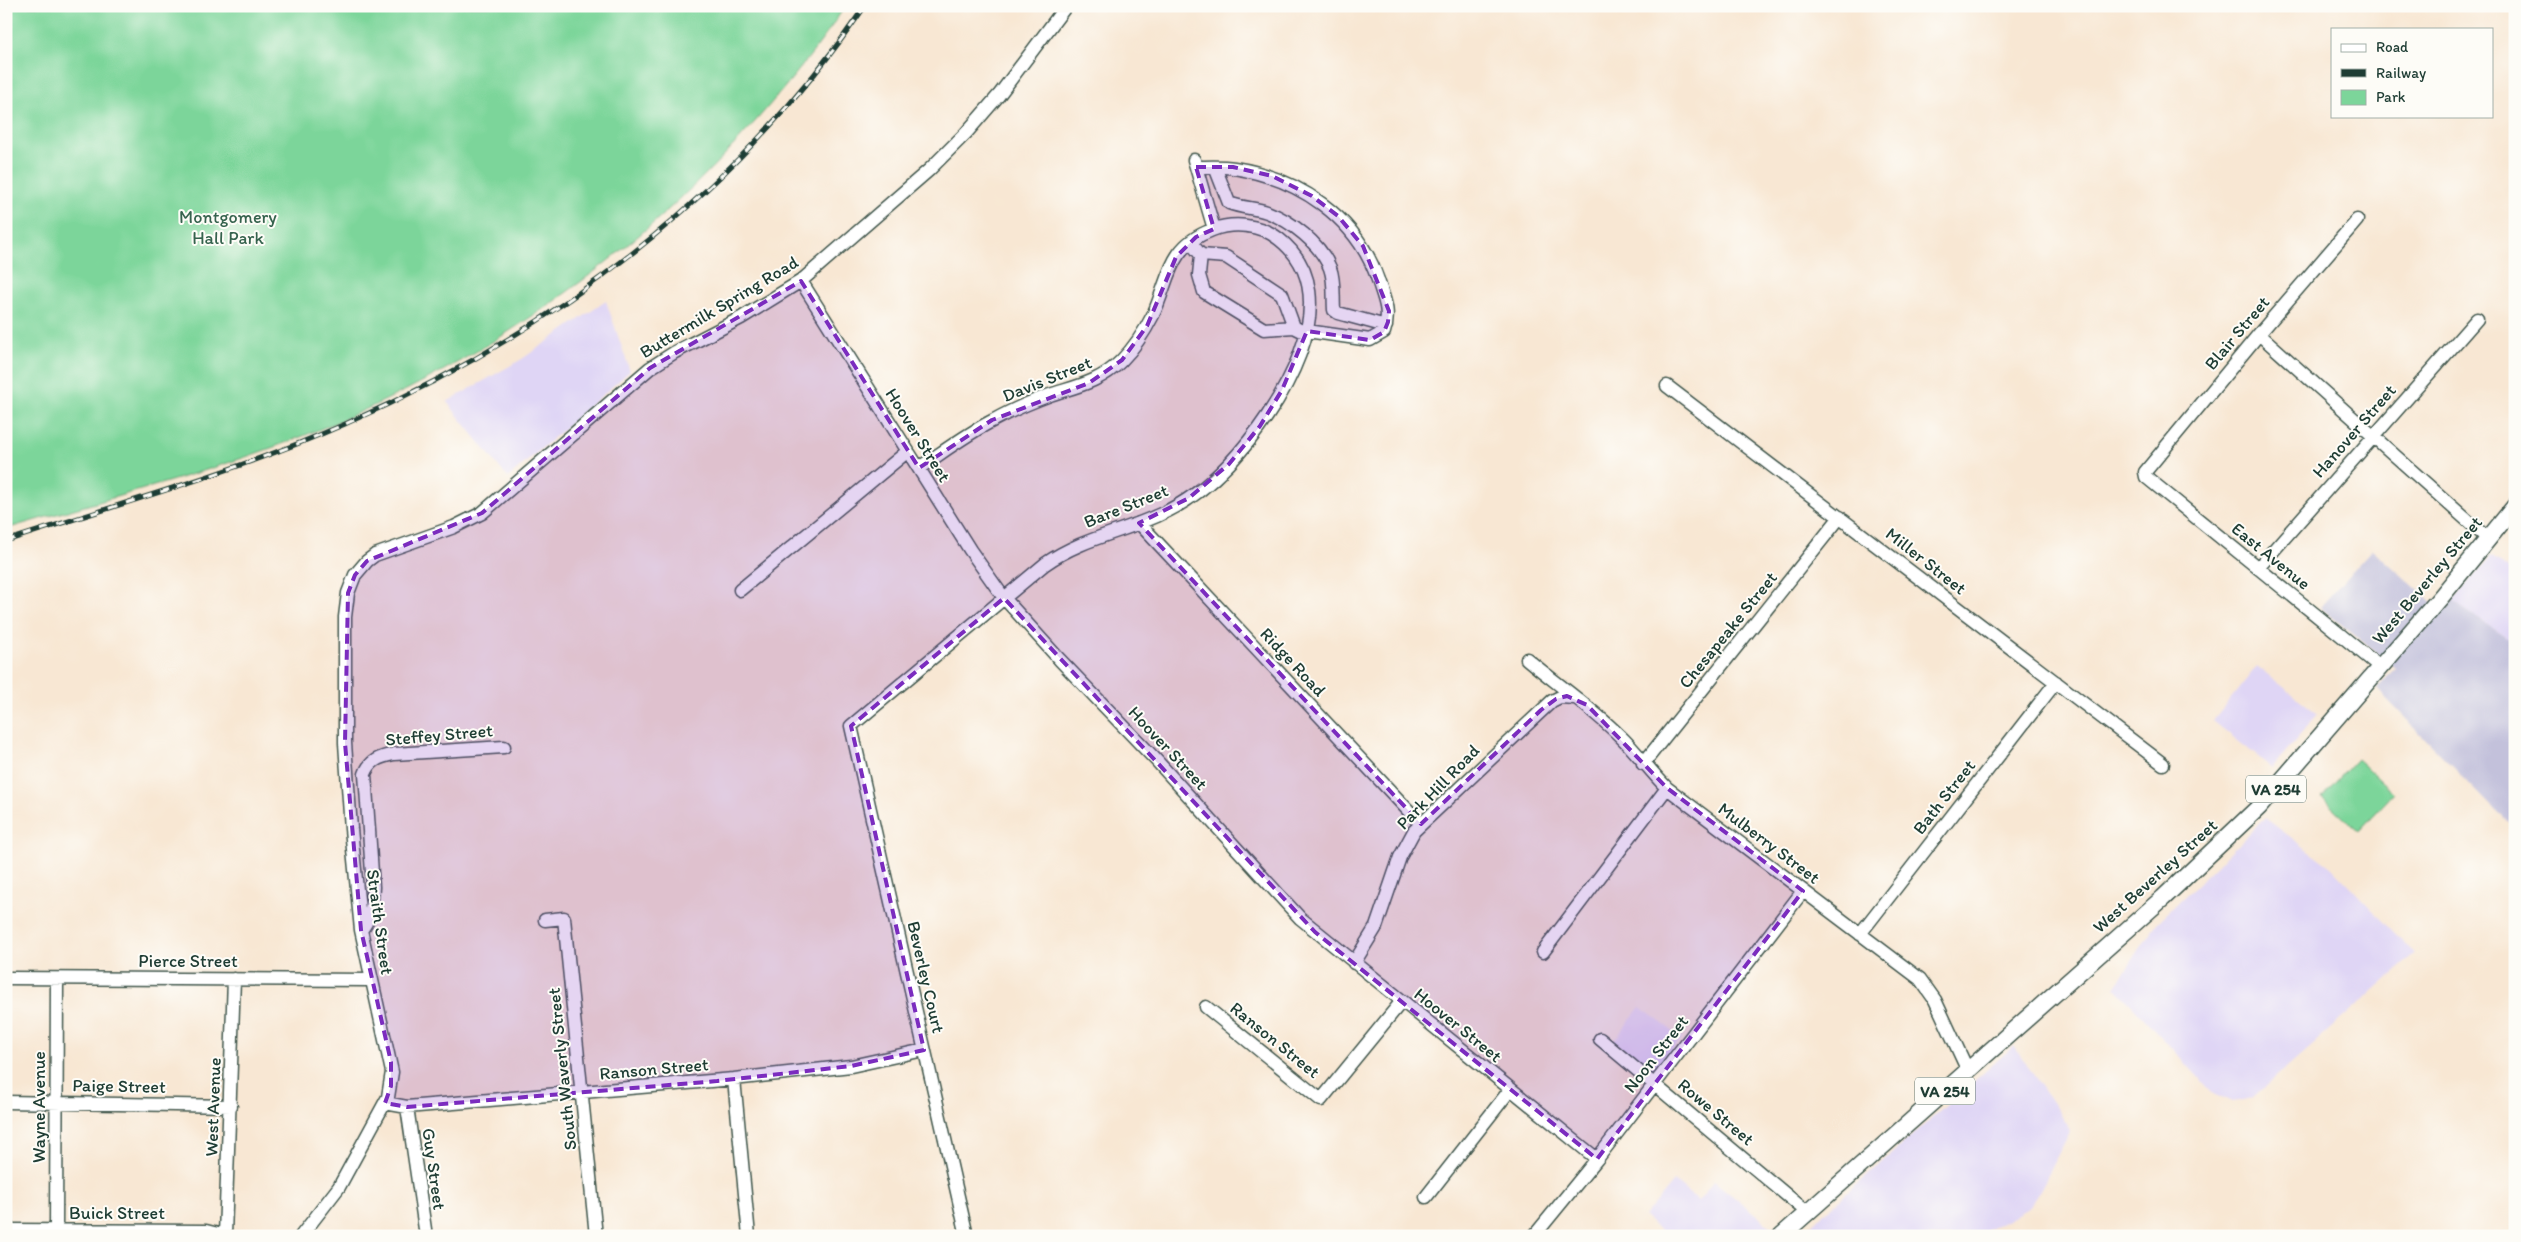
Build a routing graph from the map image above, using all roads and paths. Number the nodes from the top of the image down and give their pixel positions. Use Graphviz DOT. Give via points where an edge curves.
graph roads {
  1 [pos="1066,6"];
  2 [pos="1215,167"];
  3 [pos="2357,220"];
  4 [pos="1214,229"];
  5 [pos="1190,242"];
  6 [pos="1201,255"];
  7 [pos="801,281"];
  8 [pos="2477,319"];
  9 [pos="1386,326"];
  10 [pos="1294,327"];
  11 [pos="1307,332"];
  12 [pos="2259,334"];
  13 [pos="1667,386"];
  14 [pos="2372,436"];
  15 [pos="908,451"];
  16 [pos="919,468"];
  17 [pos="2145,470"];
  18 [pos="2515,506"];
  19 [pos="1840,517"];
  20 [pos="1139,523"];
  21 [pos="2487,538"];
  22 [pos="2258,568"];
  23 [pos="351,585"];
  24 [pos="740,590"];
  25 [pos="1004,598"];
  26 [pos="1527,659"];
  27 [pos="2380,667"];
  28 [pos="2056,682"];
  29 [pos="1574,698"];
  30 [pos="851,726"];
  31 [pos="504,747"];
  32 [pos="1643,764"];
  33 [pos="2162,764"];
  34 [pos="1667,788"];
  35 [pos="1421,824"];
  36 [pos="1803,891"];
  37 [pos="546,920"];
  38 [pos="361,930"];
  39 [pos="1860,934"];
  40 [pos="1543,952"];
  41 [pos="1354,963"];
  42 [pos="6,978"];
  43 [pos="56,978"];
  44 [pos="234,979"];
  45 [pos="370,980"];
  46 [pos="1402,1001"];
  47 [pos="1206,1007"];
  48 [pos="1600,1039"];
  49 [pos="924,1050"];
  50 [pos="1968,1070"];
  51 [pos="734,1079"];
  52 [pos="1655,1084"];
  53 [pos="1510,1090"];
  54 [pos="582,1093"];
  55 [pos="6,1102"];
  56 [pos="57,1102"];
  57 [pos="385,1103"];
  58 [pos="231,1106"];
  59 [pos="407,1106"];
  60 [pos="1597,1159"];
  61 [pos="1426,1197"];
  62 [pos="1808,1213"];
  63 [pos="6,1230"];
  64 [pos="56,1233"];
  65 [pos="226,1236"];
  66 [pos="301,1236"];
  67 [pos="426,1236"];
  68 [pos="596,1236"];
  69 [pos="749,1236"];
  70 [pos="967,1236"];
  71 [pos="1534,1236"];
  72 [pos="1782,1236"];
  1 -- 7 [label="street, Buttermilk Spring Road" via="999,95 959,141"];
  2 -- 4 [label="street" via="1195,163"];
  2 -- 9 [label="street" via="1272,176 1312,196 1338,216 1362,246 1376,274 1389,311"];
  2 -- 9 [label="street" via="1229,203 1266,212 1301,232 1314,245 1329,266 1334,310"];
  3 -- 12 [label="street, Blair Street"];
  4 -- 5 [label="street, Davis Street"];
  4 -- 11 [label="street, Bare Street" via="1236,225 1260,228 1277,237 1295,254 1310,286 1311,313"];
  5 -- 6 [label="street"];
  5 -- 16 [label="street, Davis Street" via="1171,264 1147,326 1108,373 992,420"];
  6 -- 10 [label="street" via="1221,255 1282,294"];
  6 -- 10 [label="street" via="1199,275 1204,292 1264,329"];
  7 -- 15 [label="street, Hoover Street"];
  7 -- 23 [label="street, Buttermilk Spring Road" via="650,368 482,513 454,527 382,552 361,568"];
  8 -- 14 [label="street, Hanover Street"];
  9 -- 11 [label="street" via="1378,337 1370,340"];
  10 -- 11 [label="street"];
  11 -- 20 [label="street, Bare Street" via="1282,390 1260,426 1229,464 1189,498"];
  12 -- 14 [label="street"];
  12 -- 17 [label="street, Blair Street"];
  13 -- 19 [label="street, Miller Street"];
  14 -- 21 [label="street"];
  14 -- 22 [label="street, Hanover Street"];
  15 -- 16 [label="street, Hoover Street"];
  15 -- 24 [label="street"];
  16 -- 25 [label="street, Hoover Street"];
  17 -- 22 [label="street, East Avenue" via="2146,477"];
  18 -- 21 [label="main road, West Beverley Street / VA 254"];
  19 -- 28 [label="street, Miller Street"];
  19 -- 32 [label="street, Chesapeake Street"];
  20 -- 25 [label="street, Bare Street" via="1077,544 1044,564"];
  20 -- 35 [label="street, Ridge Road"];
  21 -- 27 [label="main road, West Beverley Street / VA 254"];
  22 -- 27 [label="street, East Avenue"];
  23 -- 38 [label="street, Straith Street" via="345,617 346,743"];
  25 -- 30 [label="street, Bare Street"];
  25 -- 41 [label="street, Hoover Street" via="1291,909"];
  26 -- 29 [label="street, Mulberry Street"];
  27 -- 50 [label="main road, West Beverley Street / VA 254" via="2279,786 2242,824"];
  28 -- 33 [label="street, Miller Street"];
  28 -- 39 [label="street, Bath Street"];
  29 -- 32 [label="street, Mulberry Street" via="1587,705 1622,738"];
  29 -- 35 [label="street, Park Hill Road" via="1560,697 1552,701"];
  30 -- 49 [label="street, Beverley Court"];
  31 -- 38 [label="street, Steffey Street" via="394,754 370,763 365,774 373,887 367,923"];
  32 -- 34 [label="street, Mulberry Street"];
  34 -- 36 [label="street, Mulberry Street"];
  34 -- 40 [label="street"];
  35 -- 41 [label="street, Park Hill Road" via="1402,854 1378,921"];
  36 -- 39 [label="street, Mulberry Street"];
  36 -- 52 [label="street, Noon Street"];
  37 -- 54 [label="street, South Waverly Street" via="564,918"];
  38 -- 45 [label="street, Straith Street"];
  39 -- 50 [label="street, Mulberry Street" via="1928,988"];
  41 -- 46 [label="street, Hoover Street"];
  42 -- 43 [label="street, Pierce Street"];
  43 -- 44 [label="street, Pierce Street"];
  43 -- 56 [label="street, Wayne Avenue"];
  44 -- 45 [label="street, Pierce Street"];
  44 -- 58 [label="street, West Avenue"];
  45 -- 57 [label="street, Straith Street" via="391,1062 391,1086"];
  46 -- 47 [label="street, Ranson Street" via="1321,1100"];
  46 -- 53 [label="street, Hoover Street"];
  48 -- 52 [label="street, Rowe Street"];
  49 -- 51 [label="street, Ranson Street" via="851,1066"];
  49 -- 70 [label="street, Beverley Court"];
  50 -- 62 [label="main road, West Beverley Street / VA 254"];
  51 -- 54 [label="street, Ranson Street"];
  51 -- 69 [label="street"];
  52 -- 60 [label="street, Noon Street"];
  52 -- 62 [label="street, Rowe Street"];
  53 -- 60 [label="street, Hoover Street"];
  53 -- 61 [label="street"];
  54 -- 59 [label="street, Ranson Street"];
  54 -- 68 [label="street, South Waverly Street"];
  55 -- 56 [label="street, Paige Street"];
  56 -- 58 [label="street, Paige Street"];
  56 -- 64 [label="street, Wayne Avenue"];
  57 -- 59 [label="street, Ranson Street"];
  57 -- 66 [label="street, Straith Street" via="339,1187"];
  58 -- 65 [label="street, West Avenue"];
  59 -- 67 [label="street, Guy Street"];
  60 -- 71 [label="street, Noon Street"];
  62 -- 72 [label="main road, West Beverley Street / VA 254"];
  63 -- 64 [label="street, Buick Street"];
  64 -- 65 [label="street, Buick Street" via="206,1231"];
}
